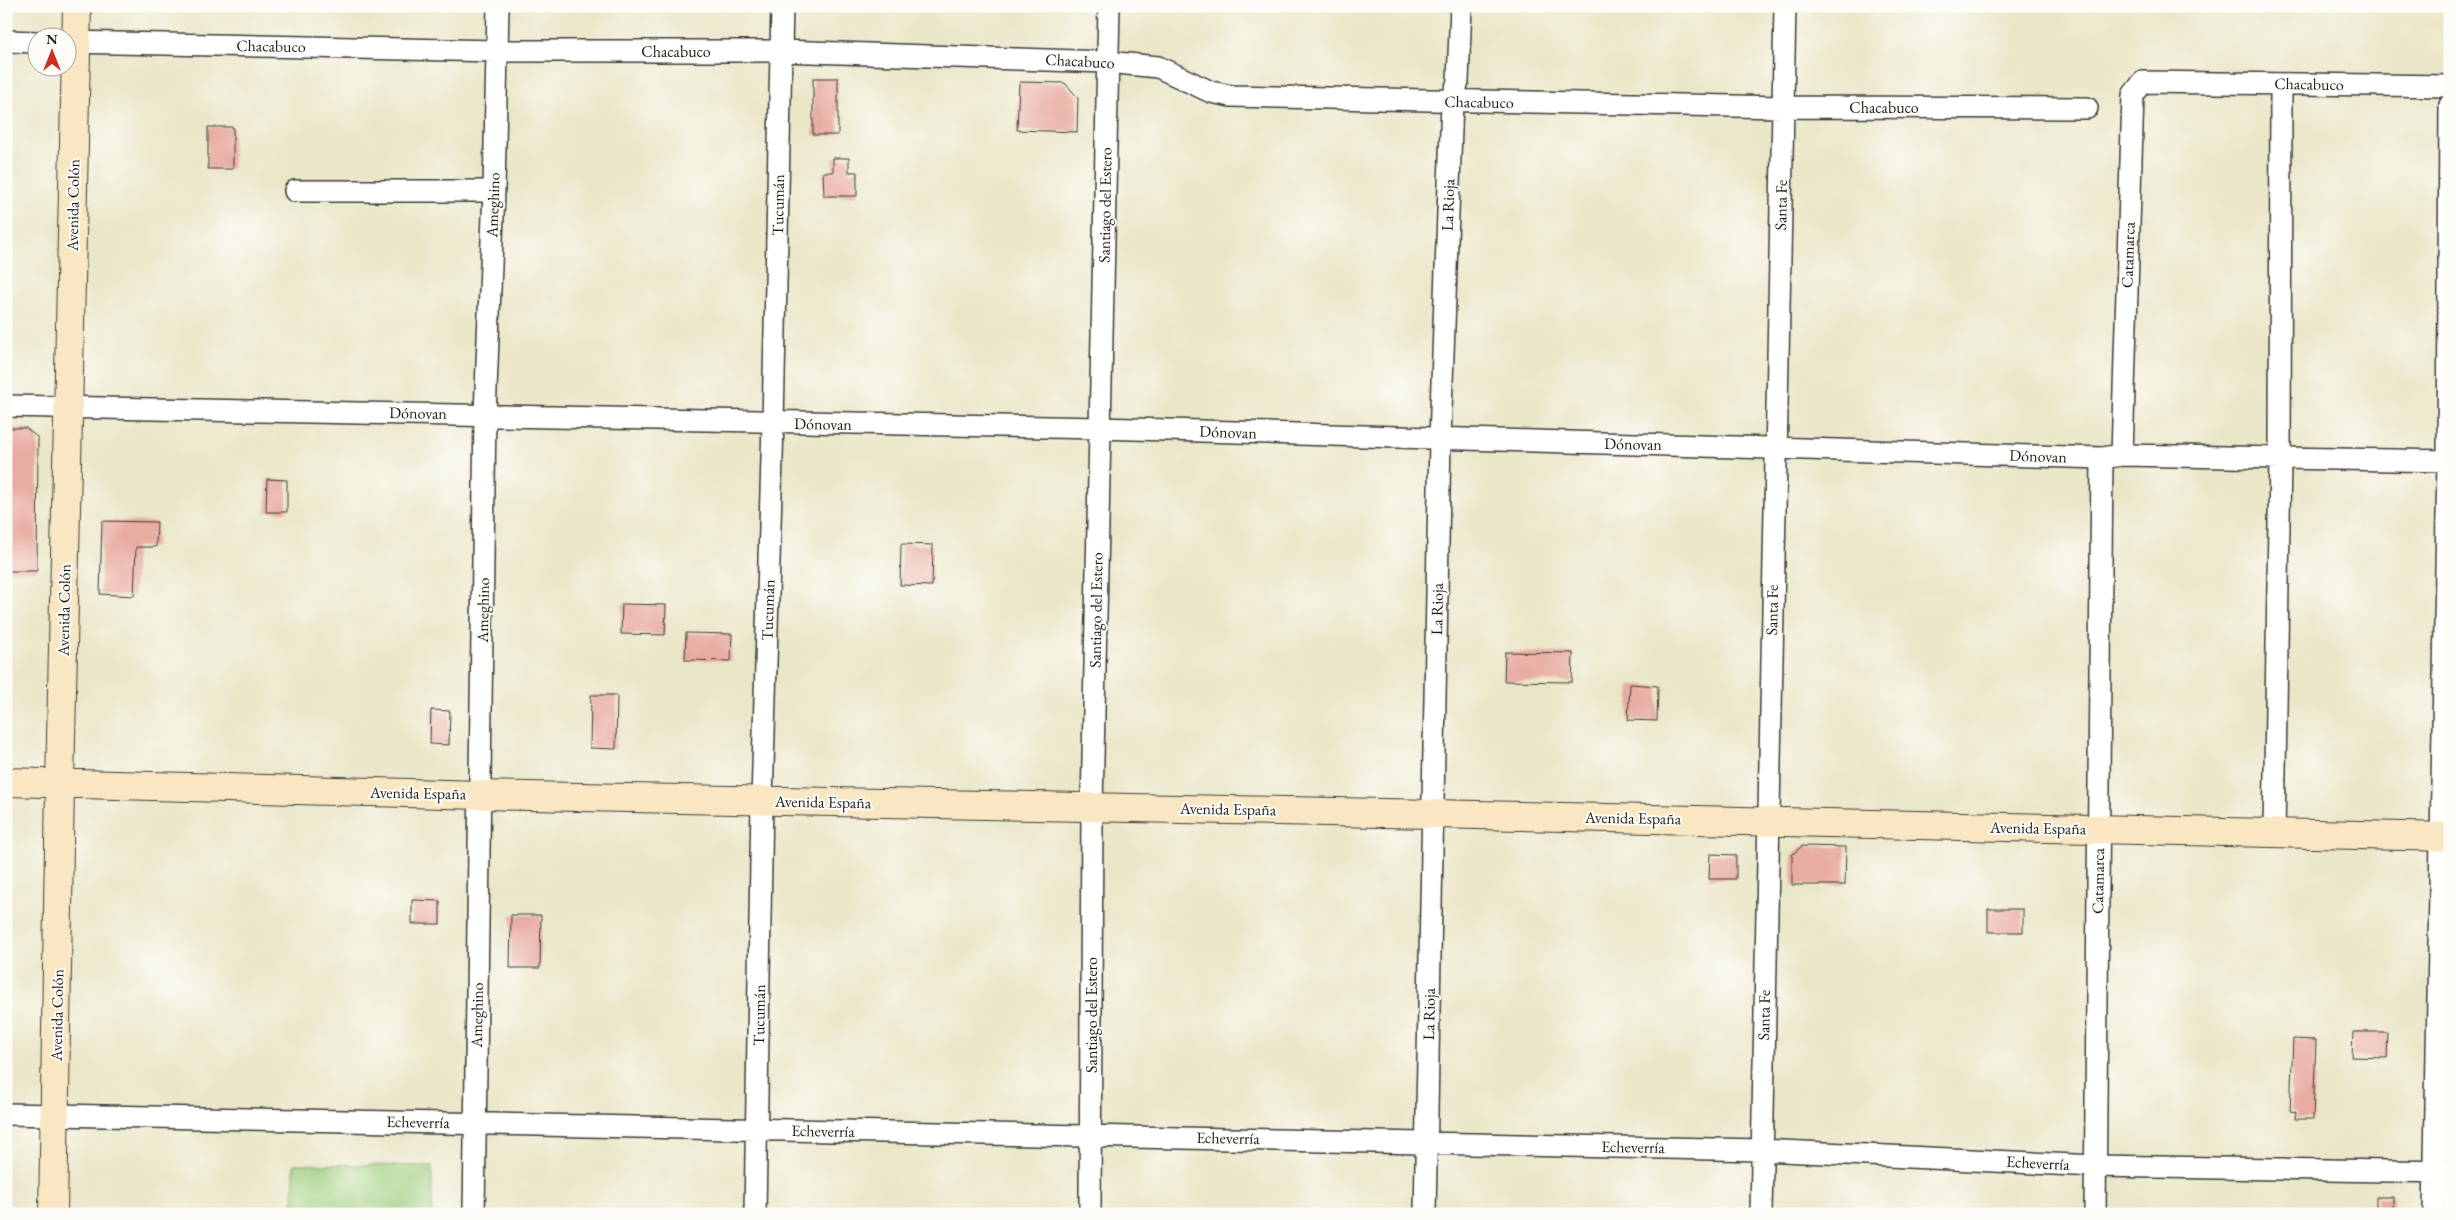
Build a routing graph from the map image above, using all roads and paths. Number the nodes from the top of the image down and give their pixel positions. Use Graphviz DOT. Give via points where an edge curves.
graph roads {
  1 [pos="77,6"];
  2 [pos="498,6"];
  3 [pos="782,6"];
  4 [pos="1108,6"];
  5 [pos="1461,6"];
  6 [pos="1785,6"];
  7 [pos="74,28"];
  8 [pos="6,42"];
  9 [pos="28,42"];
  10 [pos="78,42"];
  11 [pos="497,51"];
  12 [pos="781,51"];
  13 [pos="1108,62"];
  14 [pos="72,78"];
  15 [pos="2168,81"];
  16 [pos="2281,84"];
  17 [pos="2450,86"];
  18 [pos="1452,101"];
  19 [pos="2450,105"];
  20 [pos="1783,107"];
  21 [pos="2087,108"];
  22 [pos="295,191"];
  23 [pos="494,191"];
  24 [pos="6,406"];
  25 [pos="68,407"];
  26 [pos="486,414"];
  27 [pos="773,423"];
  28 [pos="1100,428"];
  29 [pos="1440,439"];
  30 [pos="1776,447"];
  31 [pos="2112,457"];
  32 [pos="2280,459"];
  33 [pos="2449,461"];
  34 [pos="6,782"];
  35 [pos="60,784"];
  36 [pos="481,795"];
  37 [pos="762,801"];
  38 [pos="1092,806"];
  39 [pos="1433,814"];
  40 [pos="1768,821"];
  41 [pos="2099,829"];
  42 [pos="2274,834"];
  43 [pos="2446,837"];
  44 [pos="6,1114"];
  45 [pos="56,1114"];
  46 [pos="476,1124"];
  47 [pos="758,1130"];
  48 [pos="1090,1134"];
  49 [pos="1426,1143"];
  50 [pos="1762,1150"];
  51 [pos="2095,1166"];
  52 [pos="2442,1172"];
  53 [pos="53,1214"];
  54 [pos="474,1214"];
  55 [pos="755,1214"];
  56 [pos="1090,1214"];
  57 [pos="1425,1214"];
  58 [pos="1761,1214"];
  59 [pos="2095,1214"];
  60 [pos="2434,1214"];
  1 -- 7 [label="street, Avenida Colón"];
  2 -- 11 [label="street, Ameghino"];
  3 -- 12 [label="street, Tucumán"];
  4 -- 13 [label="street, Santiago del Estero"];
  5 -- 18 [label="street, La Rioja" via="1458,82"];
  6 -- 20 [label="street, Santa Fe"];
  8 -- 9 [label="street"];
  10 -- 11 [label="street, Chacabuco"];
  11 -- 12 [label="street, Chacabuco"];
  11 -- 23 [label="street, Ameghino"];
  12 -- 13 [label="street, Chacabuco"];
  12 -- 27 [label="street, Tucumán"];
  13 -- 18 [label="street, Chacabuco" via="1158,67 1210,92 1231,96"];
  13 -- 28 [label="street, Santiago del Estero"];
  14 -- 25 [label="street, Avenida Colón"];
  15 -- 16 [label="street, Chacabuco"];
  15 -- 31 [label="street, Catamarca" via="2143,82 2133,95"];
  16 -- 17 [label="street, Chacabuco"];
  16 -- 32 [label="street"];
  18 -- 20 [label="street, Chacabuco"];
  18 -- 29 [label="street, La Rioja"];
  19 -- 33 [label="street"];
  20 -- 21 [label="street, Chacabuco"];
  20 -- 30 [label="street, Santa Fe"];
  22 -- 23 [label="street"];
  23 -- 26 [label="street, Ameghino"];
  24 -- 25 [label="street, Dónovan"];
  25 -- 26 [label="street, Dónovan"];
  25 -- 35 [label="street, Avenida Colón"];
  26 -- 27 [label="street, Dónovan"];
  26 -- 36 [label="street, Ameghino"];
  27 -- 28 [label="street, Dónovan"];
  27 -- 37 [label="street, Tucumán"];
  28 -- 29 [label="street, Dónovan"];
  28 -- 38 [label="street, Santiago del Estero"];
  29 -- 30 [label="street, Dónovan"];
  29 -- 39 [label="street, La Rioja"];
  30 -- 31 [label="street, Dónovan"];
  30 -- 40 [label="street, Santa Fe"];
  31 -- 32 [label="street, Dónovan"];
  31 -- 41 [label="street, Catamarca"];
  32 -- 33 [label="street, Dónovan"];
  32 -- 42 [label="street"];
  33 -- 43 [label="street"];
  34 -- 35 [label="street, Avenida España"];
  35 -- 36 [label="street, Avenida España"];
  35 -- 45 [label="street, Avenida Colón"];
  36 -- 37 [label="street, Avenida España"];
  36 -- 46 [label="street, Ameghino"];
  37 -- 38 [label="street, Avenida España"];
  37 -- 47 [label="street, Tucumán"];
  38 -- 39 [label="street, Avenida España"];
  38 -- 48 [label="street, Santiago del Estero"];
  39 -- 40 [label="street, Avenida España"];
  39 -- 49 [label="street, La Rioja"];
  40 -- 41 [label="street, Avenida España"];
  40 -- 50 [label="street, Santa Fe"];
  41 -- 42 [label="street, Avenida España"];
  41 -- 51 [label="street, Catamarca"];
  42 -- 43 [label="street, Avenida España"];
  43 -- 52 [label="street"];
  44 -- 45 [label="street, Echeverría"];
  45 -- 46 [label="street, Echeverría"];
  45 -- 53 [label="street, Avenida Colón"];
  46 -- 47 [label="street, Echeverría"];
  46 -- 54 [label="street, Ameghino"];
  47 -- 48 [label="street, Echeverría"];
  47 -- 55 [label="street, Tucumán"];
  48 -- 49 [label="street, Echeverría"];
  48 -- 56 [label="street, Santiago del Estero"];
  49 -- 50 [label="street, Echeverría"];
  49 -- 57 [label="street, La Rioja"];
  50 -- 51 [label="street, Echeverría"];
  50 -- 58 [label="street, Santa Fe"];
  51 -- 52 [label="street, Echeverría"];
  51 -- 59 [label="street, Catamarca"];
  52 -- 60 [label="street"];
}
